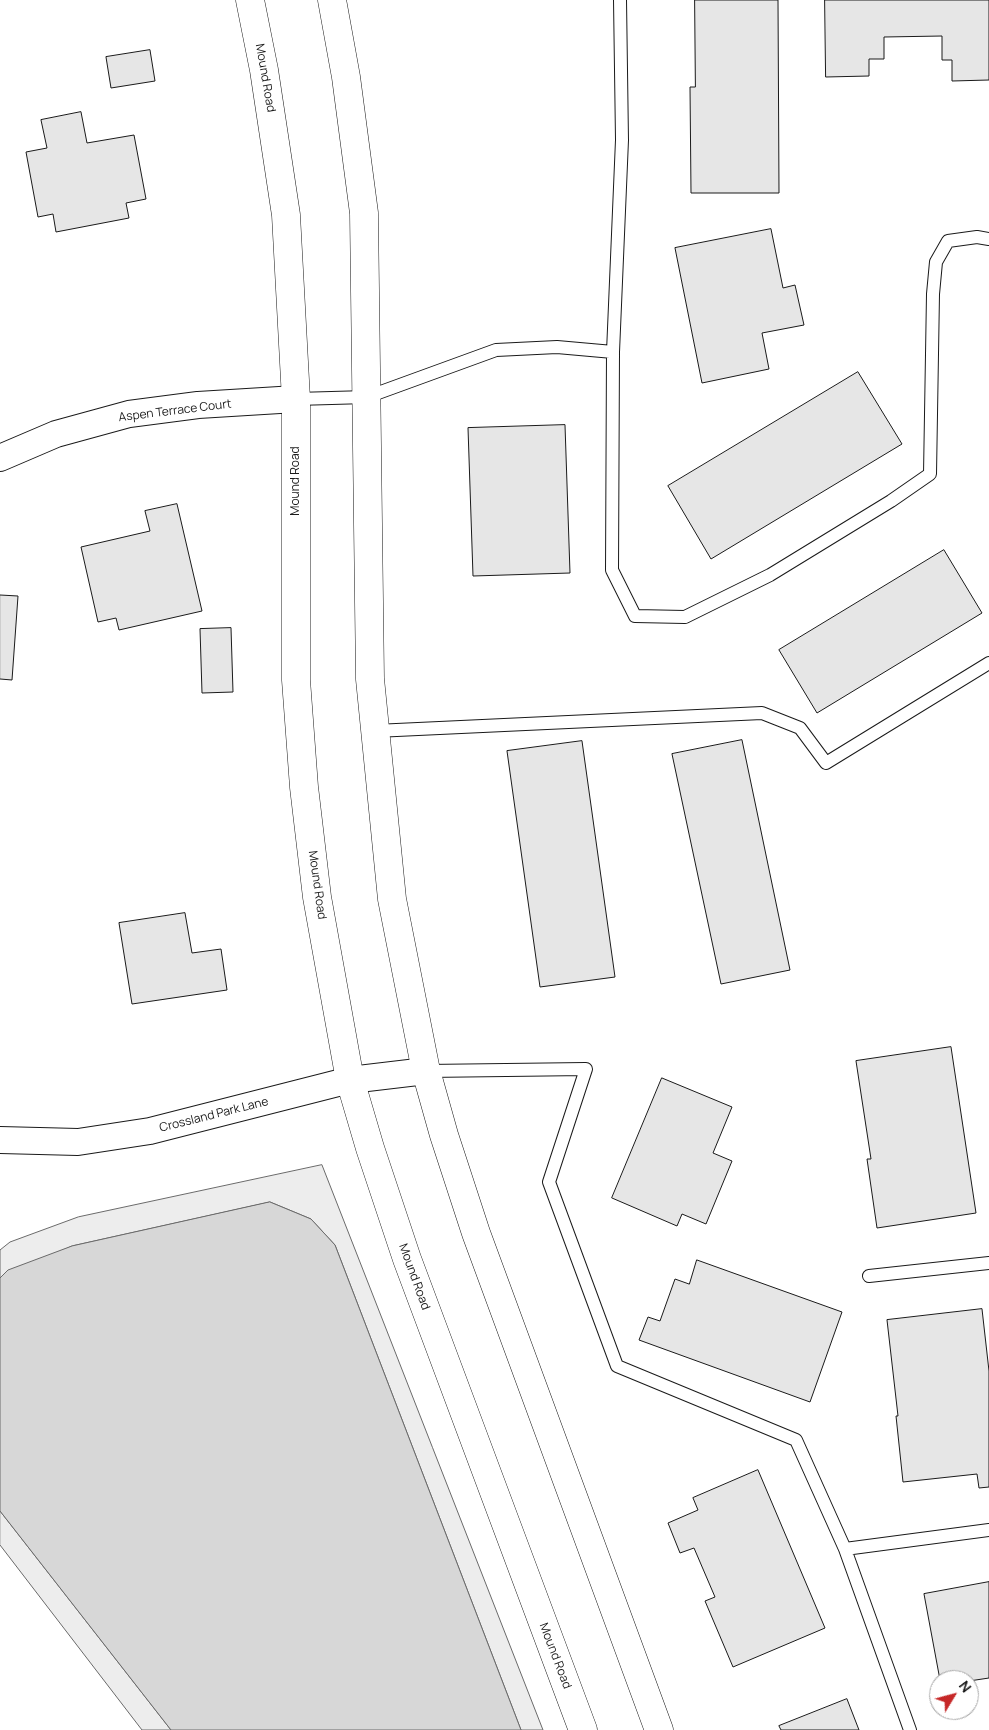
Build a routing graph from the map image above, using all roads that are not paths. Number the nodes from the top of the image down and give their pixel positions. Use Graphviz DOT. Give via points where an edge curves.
graph roads {
  1 [pos="250,0"];
  2 [pos="332,0"];
  3 [pos="620,0"];
  4 [pos="989,239"];
  5 [pos="613,352"];
  6 [pos="367,397"];
  7 [pos="296,399"];
  8 [pos="0,458"];
  9 [pos="989,663"];
  10 [pos="376,731"];
  11 [pos="426,1071"];
  12 [pos="350,1080"];
  13 [pos="0,1140"];
  14 [pos="989,1263"];
  15 [pos="869,1276"];
  16 [pos="989,1530"];
  17 [pos="845,1548"];
  18 [pos="583,1730"];
  19 [pos="659,1730"];
  20 [pos="910,1730"];
  1 -- 7 [label="street, Mound Road" via="286,215"];
  2 -- 6 [label="street" via="364,212"];
  3 -- 5 [label="lane" via="622,140"];
  4 -- 5 [label="lane" via="977,237 948,241 936,262 930,474 770,575 685,617 635,616 612,570"];
  5 -- 6 [label="lane" via="557,347 496,350"];
  6 -- 7 [label="lane"];
  6 -- 10 [label="street" via="370,679"];
  7 -- 8 [label="street, Aspen Terrace Court" via="198,405 129,414 56,434"];
  7 -- 12 [label="street, Mound Road" via="296,680 304,787 317,897"];
  9 -- 10 [label="lane" via="826,763 800,728 762,713"];
  10 -- 11 [label="street" via="392,899"];
  11 -- 12 [label="street, Crossland Park Lane"];
  11 -- 17 [label="lane" via="586,1069 549,1182 617,1366 796,1440"];
  11 -- 19 [label="street" via="476,1233"];
  12 -- 13 [label="street, Crossland Park Lane" via="150,1131 78,1142"];
  12 -- 18 [label="street, Mound Road" via="407,1259"];
  14 -- 15 [label="lane"];
  16 -- 17 [label="lane"];
  17 -- 20 [label="lane"];
}
